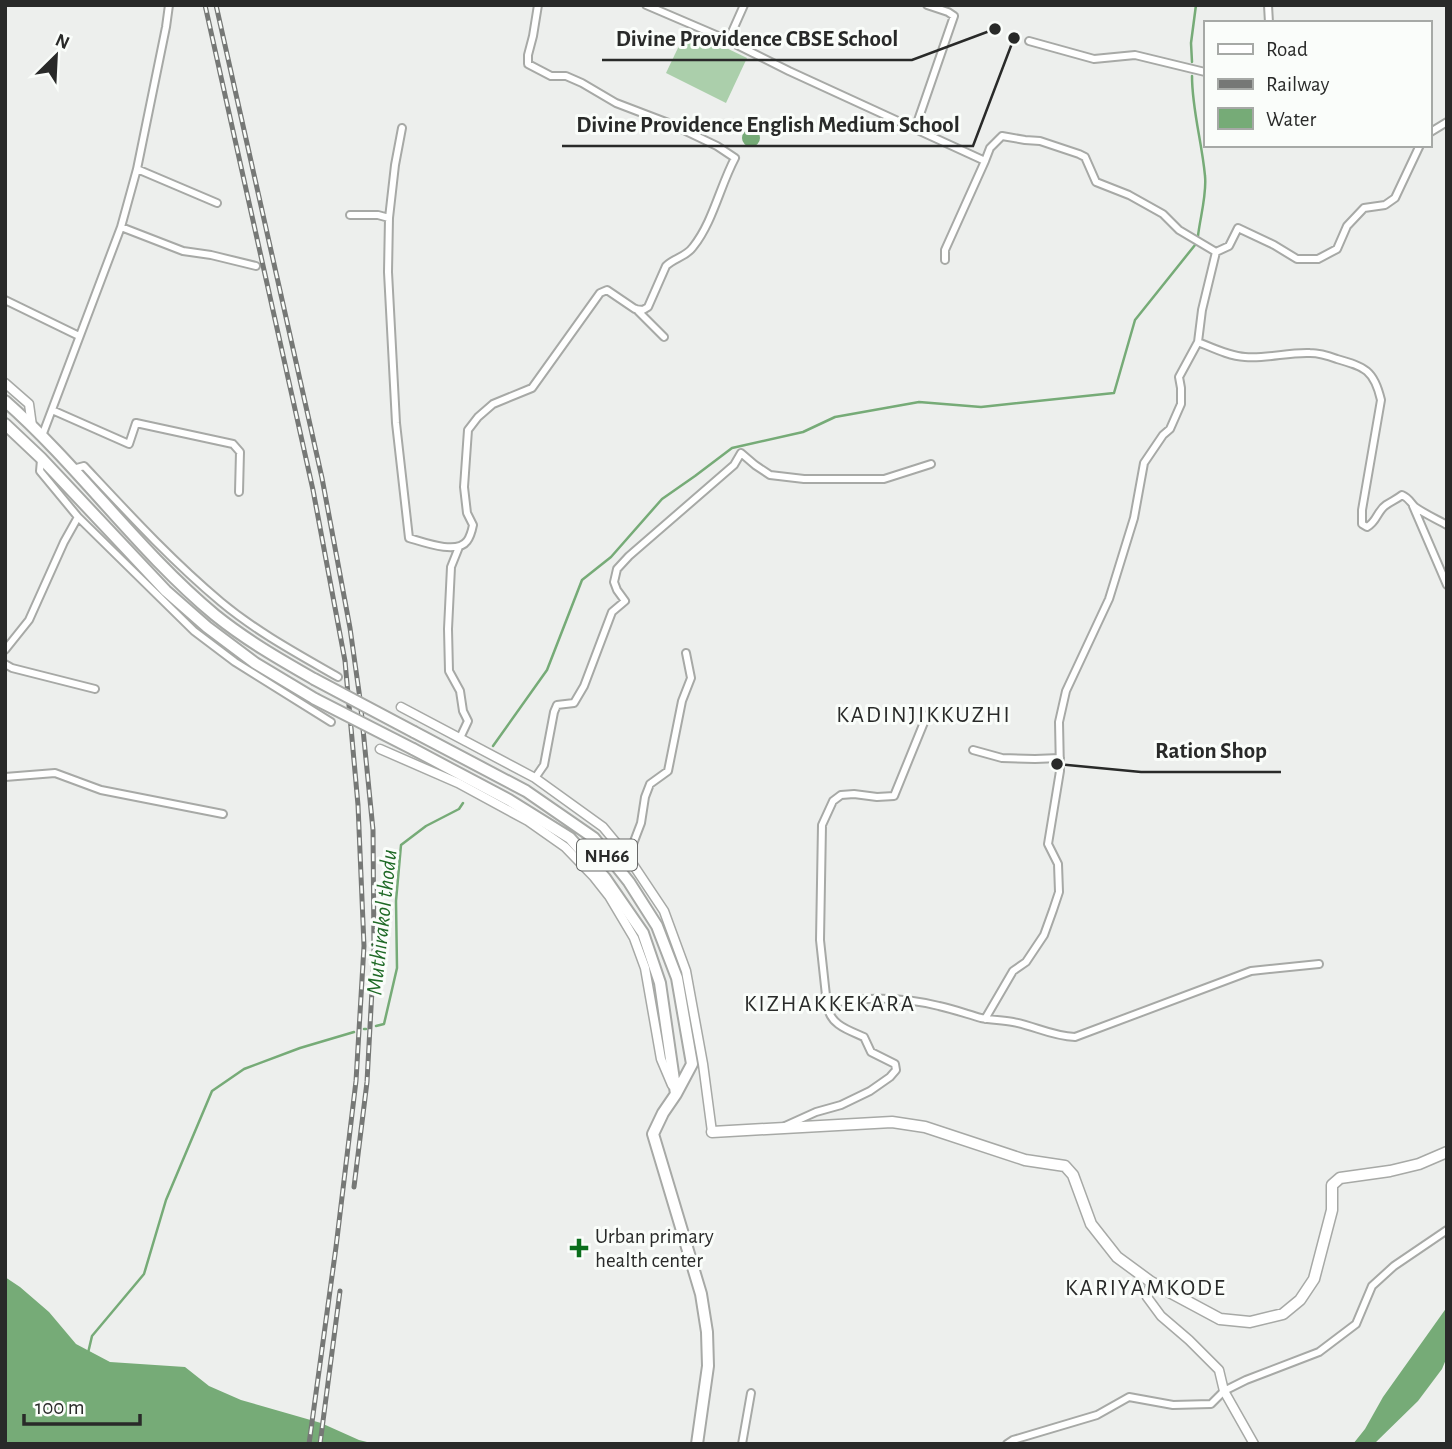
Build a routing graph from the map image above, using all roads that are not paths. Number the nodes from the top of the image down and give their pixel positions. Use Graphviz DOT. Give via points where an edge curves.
graph roads {
  1 [pos="169,5"];
  2 [pos="538,5"];
  3 [pos="646,5"];
  4 [pos="744,5"];
  5 [pos="927,5"];
  6 [pos="728,41"];
  7 [pos="1029,41"];
  8 [pos="1204,72"];
  9 [pos="1447,122"];
  10 [pos="402,128"];
  11 [pos="915,129"];
  12 [pos="1431,132"];
  13 [pos="1419,147"];
  14 [pos="985,161"];
  15 [pos="137,169"];
  16 [pos="217,203"];
  17 [pos="350,215"];
  18 [pos="389,218"];
  19 [pos="121,227"];
  20 [pos="1216,252"];
  21 [pos="945,260"];
  22 [pos="256,266"];
  23 [pos="5,300"];
  24 [pos="635,309"];
  25 [pos="79,336"];
  26 [pos="664,337"];
  27 [pos="1198,342"];
  28 [pos="5,383"];
  29 [pos="5,401"];
  30 [pos="52,410"];
  31 [pos="5,424"];
  32 [pos="32,426"];
  33 [pos="5,434"];
  34 [pos="42,436"];
  35 [pos="20,438"];
  36 [pos="41,458"];
  37 [pos="931,464"];
  38 [pos="73,469"];
  39 [pos="239,492"];
  40 [pos="1412,504"];
  41 [pos="78,517"];
  42 [pos="1447,524"];
  43 [pos="455,550"];
  44 [pos="1447,585"];
  45 [pos="5,650"];
  46 [pos="686,653"];
  47 [pos="5,664"];
  48 [pos="338,677"];
  49 [pos="95,690"];
  50 [pos="401,707"];
  51 [pos="927,715"];
  52 [pos="331,722"];
  53 [pos="460,738"];
  54 [pos="380,749"];
  55 [pos="974,750"];
  56 [pos="1060,758"];
  57 [pos="5,777"];
  58 [pos="535,778"];
  59 [pos="223,814"];
  60 [pos="628,857"];
  61 [pos="1318,964"];
  62 [pos="827,1005"];
  63 [pos="985,1018"];
  64 [pos="676,1094"];
  65 [pos="783,1127"];
  66 [pos="712,1132"];
  67 [pos="1447,1152"];
  68 [pos="1447,1230"];
  69 [pos="1151,1282"];
  70 [pos="1224,1391"];
  71 [pos="751,1394"];
  72 [pos="697,1444"];
  73 [pos="742,1444"];
  74 [pos="1007,1444"];
  75 [pos="1254,1444"];
  1 -- 15 [label="street"];
  2 -- 24 [label="street" via="528,64 551,76 582,83 735,158 693,248 666,266 648,307"];
  3 -- 6 [label="street"];
  4 -- 6 [label="street"];
  5 -- 11 [label="street" via="954,16"];
  6 -- 11 [label="street"];
  7 -- 8 [label="street" via="1094,60 1135,55"];
  9 -- 12 [label="street"];
  10 -- 18 [label="street"];
  11 -- 14 [label="street"];
  13 -- 20 [label="street" via="1395,198 1385,205 1364,208 1347,226 1337,249 1318,259 1297,259 1238,228 1229,246"];
  14 -- 20 [label="street" via="1002,136 1079,153 1096,182 1163,214 1179,230"];
  14 -- 21 [label="street" via="945,250"];
  15 -- 16 [label="street"];
  15 -- 19 [label="street"];
  17 -- 18 [label="street"];
  18 -- 43 [label="street" via="396,423 409,538"];
  19 -- 22 [label="street" via="183,251"];
  19 -- 25 [label="street"];
  20 -- 27 [label="street"];
  23 -- 25 [label="street"];
  24 -- 26 [label="street"];
  24 -- 43 [label="street" via="613,292 600,293 532,388 493,404 473,423 468,430 464,487 473,525 467,542"];
  25 -- 30 [label="street"];
  27 -- 40 [label="street" via="1242,357 1311,353 1359,365 1371,374 1381,400 1362,524 1374,524 1385,505 1402,495"];
  27 -- 56 [label="street" via="1179,377 1181,404 1175,418 1144,463 1134,518 1109,599 1066,691 1059,722"];
  28 -- 32 [label="street" via="29,404"];
  29 -- 32 [label="highway, NH66"];
  30 -- 34 [label="street"];
  30 -- 39 [label="street" via="129,444 136,423 233,444 240,452"];
  31 -- 35 [label="highway, NH66"];
  32 -- 34 [label="highway, NH66"];
  33 -- 35 [label="street"];
  34 -- 38 [label="highway, NH66"];
  35 -- 36 [label="highway, NH66"];
  36 -- 38 [label="highway, NH66"];
  36 -- 41 [label="street" via="40,471"];
  36 -- 64 [label="highway, NH66, bridge" via="166,591 256,663 570,838 606,878 643,933 660,983"];
  37 -- 58 [label="street" via="884,479 804,479 770,475 741,453 734,465 617,569 614,582 625,601 612,612 574,703 557,705 544,765"];
  38 -- 48 [label="street" via="84,466 222,603"];
  38 -- 64 [label="highway, NH66, bridge" via="214,614 260,648 526,791 594,838 657,926 677,978 692,1064"];
  40 -- 42 [label="street"];
  40 -- 44 [label="street"];
  41 -- 45 [label="street" via="29,620"];
  41 -- 52 [label="street" via="194,631"];
  43 -- 53 [label="street" via="447,629 449,671 468,721"];
  46 -- 60 [label="street" via="691,678 668,771 650,784"];
  47 -- 49 [label="street"];
  50 -- 53 [label="street"];
  51 -- 62 [label="street" via="894,796 841,795 822,825 820,940"];
  53 -- 58 [label="street"];
  54 -- 64 [label="street" via="458,783 528,821 565,847 594,877 634,938 645,968 660,1059"];
  55 -- 56 [label="street" via="1002,758"];
  56 -- 63 [label="street" via="1048,844 1058,864 1059,892 1044,935 1026,962 1013,971"];
  57 -- 59 [label="street" via="55,774 101,790"];
  58 -- 60 [label="street" via="603,827"];
  60 -- 66 [label="street" via="664,911 686,971"];
  61 -- 63 [label="street" via="1251,971 1075,1037"];
  62 -- 63 [label="street" via="861,999 896,1000"];
  62 -- 65 [label="street" via="841,1027 864,1037 871,1052 895,1064 896,1070 870,1091"];
  64 -- 72 [label="highway, NH66" via="653,1134 701,1294 707,1332 708,1366"];
  65 -- 66 [label="main road"];
  65 -- 69 [label="main road" via="892,1122 925,1127 1025,1160 1065,1166 1073,1175 1091,1224 1117,1256"];
  67 -- 69 [label="main road" via="1419,1164 1340,1178 1332,1185 1332,1210 1314,1279 1283,1314 1250,1322 1220,1319"];
  68 -- 70 [label="street" via="1372,1286 1356,1324 1319,1352"];
  69 -- 70 [label="street" via="1147,1297 1219,1370"];
  70 -- 74 [label="street" via="1211,1404 1173,1405 1129,1397 1097,1415"];
  70 -- 75 [label="street"];
  71 -- 73 [label="street"];
}
